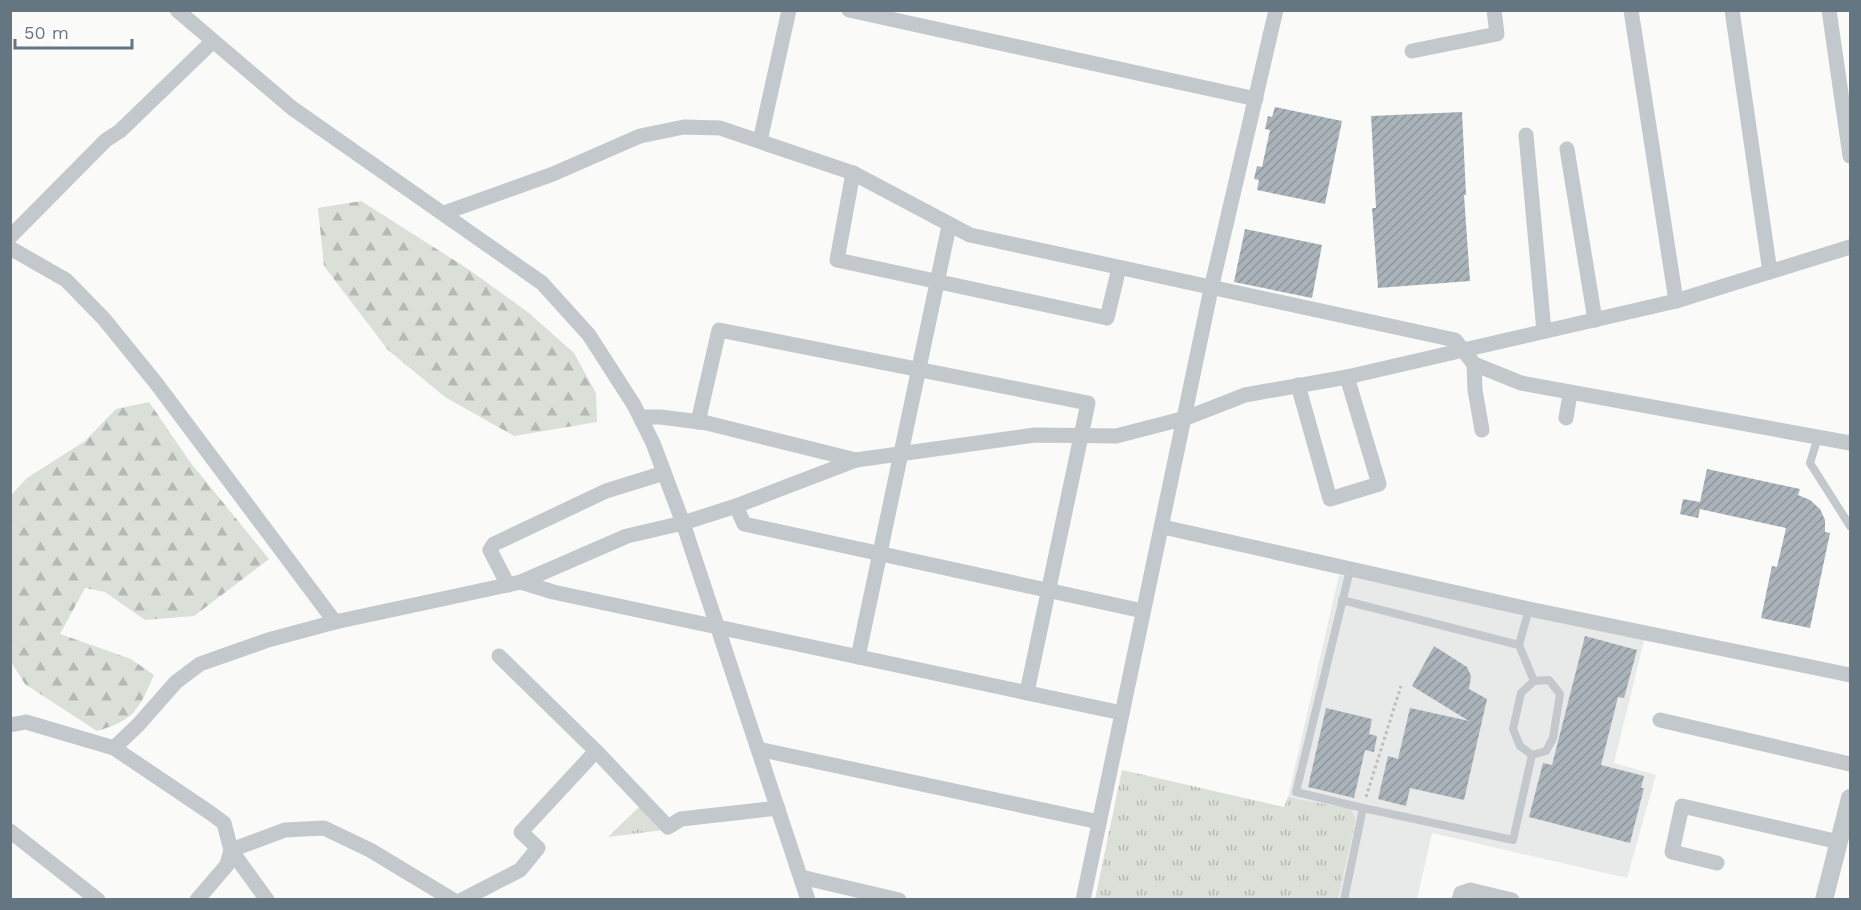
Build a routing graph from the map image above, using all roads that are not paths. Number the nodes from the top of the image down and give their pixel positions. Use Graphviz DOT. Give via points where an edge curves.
graph roads {
  1 [pos="177,10"];
  2 [pos="789,10"];
  3 [pos="849,10"];
  4 [pos="1276,10"];
  5 [pos="1494,10"];
  6 [pos="1631,10"];
  7 [pos="1732,10"];
  8 [pos="1829,10"];
  9 [pos="212,42"];
  10 [pos="1412,51"];
  11 [pos="1256,99"];
  12 [pos="1526,135"];
  13 [pos="760,141"];
  14 [pos="1567,149"];
  15 [pos="1851,156"];
  16 [pos="853,173"];
  17 [pos="444,213"];
  18 [pos="949,226"];
  19 [pos="10,237"];
  20 [pos="1851,247"];
  21 [pos="10,248"];
  22 [pos="1119,268"];
  23 [pos="1770,272"];
  24 [pos="936,283"];
  25 [pos="1211,288"];
  26 [pos="1676,301"];
  27 [pos="1595,320"];
  28 [pos="1544,331"];
  29 [pos="1462,349"];
  30 [pos="1474,364"];
  31 [pos="919,370"];
  32 [pos="1347,377"];
  33 [pos="1298,385"];
  34 [pos="1570,394"];
  35 [pos="641,417"];
  36 [pos="1186,418"];
  37 [pos="1566,418"];
  38 [pos="698,422"];
  39 [pos="1482,430"];
  40 [pos="1082,436"];
  41 [pos="1818,437"];
  42 [pos="1851,443"];
  43 [pos="899,454"];
  44 [pos="856,460"];
  45 [pos="664,473"];
  46 [pos="736,506"];
  47 [pos="683,523"];
  48 [pos="1851,526"];
  49 [pos="1162,527"];
  50 [pos="879,553"];
  51 [pos="1350,570"];
  52 [pos="514,583"];
  53 [pos="1049,590"];
  54 [pos="1342,600"];
  55 [pos="1529,609"];
  56 [pos="1143,611"];
  57 [pos="335,622"];
  58 [pos="718,627"];
  59 [pos="1519,645"];
  60 [pos="499,656"];
  61 [pos="858,657"];
  62 [pos="1851,675"];
  63 [pos="1534,681"];
  64 [pos="1027,692"];
  65 [pos="1122,713"];
  66 [pos="1660,720"];
  67 [pos="10,725"];
  68 [pos="114,748"];
  69 [pos="758,749"];
  70 [pos="596,751"];
  71 [pos="1532,755"];
  72 [pos="1851,764"];
  73 [pos="1851,798"];
  74 [pos="1363,807"];
  75 [pos="778,808"];
  76 [pos="1099,822"];
  77 [pos="10,831"];
  78 [pos="1839,842"];
  79 [pos="231,850"];
  80 [pos="1718,863"];
  81 [pos="801,877"];
  82 [pos="98,900"];
  83 [pos="196,900"];
  84 [pos="267,900"];
  85 [pos="453,900"];
  86 [pos="462,900"];
  87 [pos="808,900"];
  88 [pos="899,900"];
  89 [pos="1083,900"];
  90 [pos="1344,900"];
  91 [pos="1459,900"];
  92 [pos="1512,900"];
  93 [pos="1824,900"];
  1 -- 9 [label="street"];
  2 -- 13 [label="street"];
  3 -- 11 [label="street"];
  4 -- 11 [label="street"];
  5 -- 10 [label="street" via="1497,34"];
  6 -- 26 [label="street"];
  7 -- 23 [label="street"];
  8 -- 15 [label="street"];
  9 -- 17 [label="street" via="292,108"];
  9 -- 19 [label="street" via="106,140"];
  11 -- 25 [label="street"];
  12 -- 28 [label="street"];
  13 -- 16 [label="street"];
  13 -- 17 [label="street" via="720,128 684,127 640,136 553,174"];
  14 -- 27 [label="street"];
  16 -- 18 [label="street"];
  16 -- 24 [label="street" via="837,260"];
  17 -- 35 [label="street" via="542,283 566,306"];
  18 -- 22 [label="street" via="970,236"];
  18 -- 24 [label="street"];
  20 -- 23 [label="street"];
  21 -- 57 [label="street" via="66,280 104,319"];
  22 -- 24 [label="street" via="1107,318"];
  22 -- 25 [label="street"];
  23 -- 26 [label="street"];
  24 -- 31 [label="street"];
  25 -- 29 [label="street" via="1455,340"];
  25 -- 36 [label="street"];
  26 -- 27 [label="street"];
  27 -- 28 [label="street"];
  28 -- 29 [label="street"];
  29 -- 30 [label="street"];
  29 -- 32 [label="street"];
  30 -- 34 [label="street" via="1521,383"];
  30 -- 39 [label="street"];
  31 -- 38 [label="street" via="719,330"];
  31 -- 40 [label="street" via="1088,403"];
  31 -- 43 [label="street"];
  32 -- 33 [label="street"];
  32 -- 33 [label="street" via="1379,484 1330,499"];
  33 -- 36 [label="street" via="1245,395"];
  34 -- 37 [label="street"];
  34 -- 41 [label="street"];
  35 -- 38 [label="street"];
  35 -- 45 [label="street"];
  36 -- 40 [label="street" via="1116,436"];
  36 -- 49 [label="street"];
  38 -- 44 [label="street"];
  40 -- 43 [label="street" via="1035,435"];
  40 -- 53 [label="street"];
  41 -- 42 [label="street"];
  41 -- 48 [label="lane" via="1810,463"];
  43 -- 44 [label="street"];
  43 -- 50 [label="street"];
  44 -- 46 [label="street"];
  45 -- 47 [label="street"];
  45 -- 52 [label="street" via="606,491 494,544 490,550"];
  46 -- 47 [label="street"];
  46 -- 50 [label="street" via="744,524"];
  47 -- 52 [label="street" via="627,536"];
  47 -- 58 [label="street"];
  49 -- 51 [label="street"];
  49 -- 56 [label="street"];
  50 -- 53 [label="street"];
  50 -- 61 [label="street"];
  51 -- 54 [label="lane"];
  51 -- 55 [label="street"];
  52 -- 57 [label="street"];
  52 -- 58 [label="street"];
  53 -- 56 [label="street"];
  53 -- 64 [label="street"];
  54 -- 59 [label="lane"];
  54 -- 74 [label="lane" via="1296,792"];
  55 -- 59 [label="lane"];
  55 -- 62 [label="street"];
  56 -- 65 [label="street"];
  57 -- 68 [label="street" via="200,664 176,682"];
  58 -- 61 [label="street"];
  58 -- 69 [label="street"];
  59 -- 63 [label="lane"];
  60 -- 70 [label="street"];
  61 -- 64 [label="street"];
  63 -- 71 [label="lane" via="1521,693 1513,729 1520,746"];
  63 -- 71 [label="lane" via="1549,680 1560,694 1553,738 1546,751"];
  64 -- 65 [label="street"];
  65 -- 76 [label="street"];
  66 -- 72 [label="street"];
  67 -- 68 [label="street" via="26,722"];
  68 -- 79 [label="street" via="224,823"];
  69 -- 75 [label="street"];
  69 -- 76 [label="street"];
  70 -- 75 [label="street" via="668,827 681,819"];
  70 -- 86 [label="street" via="521,832 538,848 520,870"];
  71 -- 74 [label="lane" via="1513,840"];
  73 -- 78 [label="street"];
  74 -- 90 [label="lane"];
  75 -- 81 [label="street"];
  76 -- 89 [label="street"];
  77 -- 82 [label="street"];
  78 -- 80 [label="street" via="1682,806 1671,852"];
  78 -- 93 [label="street"];
  79 -- 83 [label="street" via="227,865"];
  79 -- 84 [label="street"];
  79 -- 85 [label="street" via="285,830 324,828 370,850"];
  81 -- 87 [label="street"];
  81 -- 88 [label="street"];
  91 -- 92 [label="street" via="1461,893 1470,890"];
}
